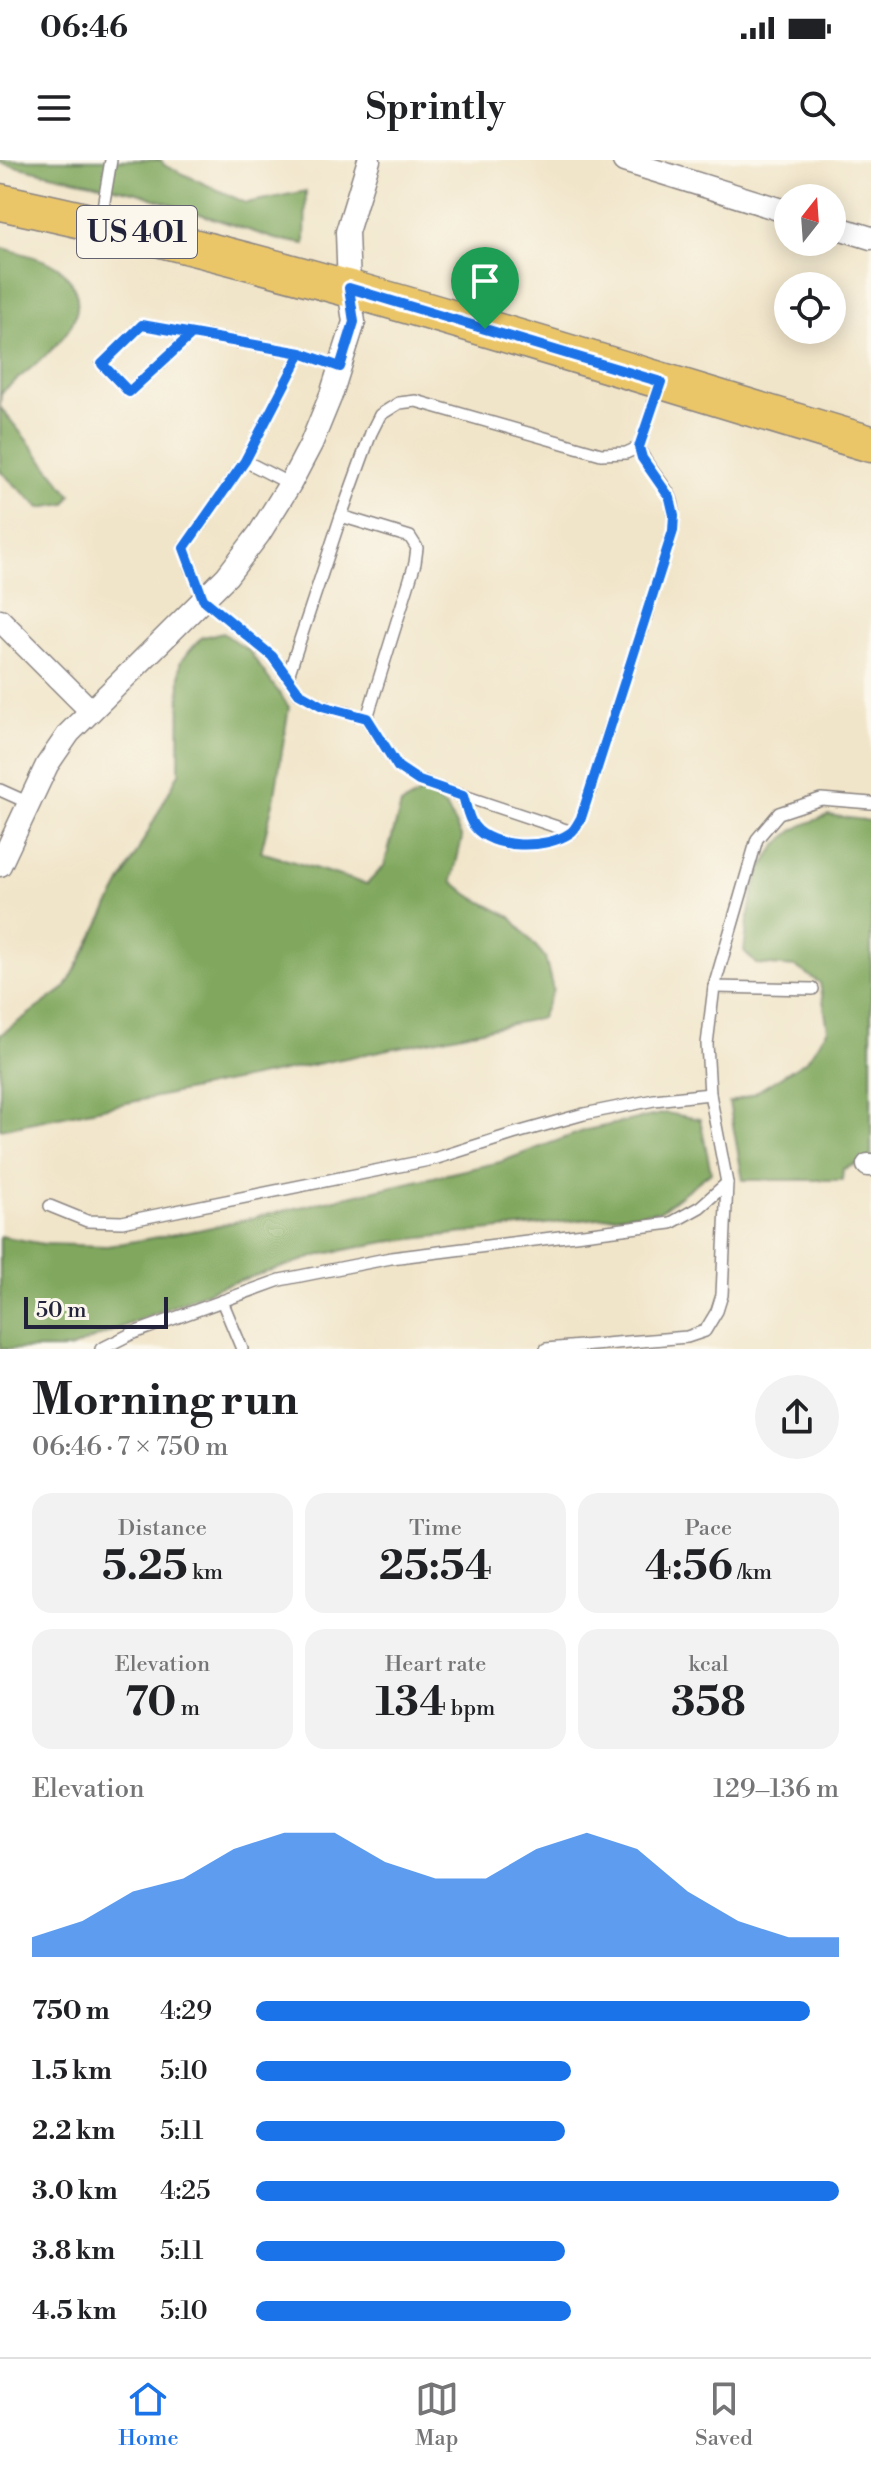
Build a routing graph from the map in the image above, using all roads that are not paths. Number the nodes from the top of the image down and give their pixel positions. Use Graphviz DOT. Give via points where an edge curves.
graph roads {
  1 [pos="111,160"];
  2 [pos="369,160"];
  3 [pos="624,161"];
  4 [pos="0,202"];
  5 [pos="774,208"];
  6 [pos="100,223"];
  7 [pos="846,230"];
  8 [pos="871,238"];
  9 [pos="349,288"];
  10 [pos="192,334"];
  11 [pos="301,353"];
  12 [pos="340,367"];
  13 [pos="661,382"];
  14 [pos="871,444"];
  15 [pos="639,447"];
  16 [pos="245,461"];
  17 [pos="290,484"];
  18 [pos="341,516"];
  19 [pos="203,599"];
  20 [pos="0,620"];
  21 [pos="288,676"];
  22 [pos="90,710"];
  23 [pos="367,718"];
  24 [pos="0,790"];
  25 [pos="463,796"];
  26 [pos="29,803"];
  27 [pos="871,803"];
  28 [pos="572,832"];
  29 [pos="0,865"];
  30 [pos="714,987"];
  31 [pos="813,989"];
  32 [pos="710,1094"];
  33 [pos="727,1183"];
  34 [pos="50,1206"];
  35 [pos="222,1301"];
  36 [pos="101,1349"];
  37 [pos="242,1349"];
  38 [pos="546,1349"];
  1 -- 6 [label="lane"];
  2 -- 9 [label="street" via="347,232"];
  3 -- 5 [label="street"];
  4 -- 6 [label="main road, US 401"];
  6 -- 9 [label="main road, US 401"];
  7 -- 8 [label="street"];
  9 -- 12 [label="street" via="354,322"];
  9 -- 13 [label="main road, US 401"];
  10 -- 10 [label="lane" via="142,325 102,364 129,392"];
  10 -- 11 [label="lane"];
  11 -- 12 [label="lane"];
  11 -- 16 [label="lane"];
  12 -- 17 [label="street"];
  13 -- 14 [label="main road, US 401"];
  13 -- 15 [label="lane"];
  15 -- 18 [label="lane" via="601,454 416,401 399,403 380,415"];
  15 -- 28 [label="lane" via="670,498 673,531 581,818"];
  16 -- 17 [label="lane"];
  16 -- 19 [label="lane" via="184,548"];
  17 -- 19 [label="street" via="259,534"];
  18 -- 21 [label="lane"];
  18 -- 23 [label="lane" via="410,537 417,548"];
  19 -- 21 [label="lane" via="272,656"];
  19 -- 22 [label="street"];
  20 -- 22 [label="street"];
  21 -- 23 [label="lane" via="299,693 322,706"];
  22 -- 26 [label="street" via="47,765"];
  23 -- 25 [label="lane" via="398,767 419,781"];
  24 -- 26 [label="lane"];
  25 -- 28 [label="lane"];
  25 -- 28 [label="lane" via="474,827 490,837 519,846 552,842"];
  26 -- 29 [label="street"];
  27 -- 30 [label="lane" via="821,799 779,813 757,839"];
  30 -- 31 [label="lane"];
  30 -- 32 [label="lane" via="707,1044"];
  32 -- 33 [label="lane"];
  32 -- 34 [label="lane" via="584,1114 434,1159 122,1222 87,1221"];
  33 -- 35 [label="lane" via="671,1223 391,1258 280,1280"];
  33 -- 38 [label="lane" via="722,1295 705,1331"];
  35 -- 36 [label="lane"];
  35 -- 37 [label="lane"];
}
